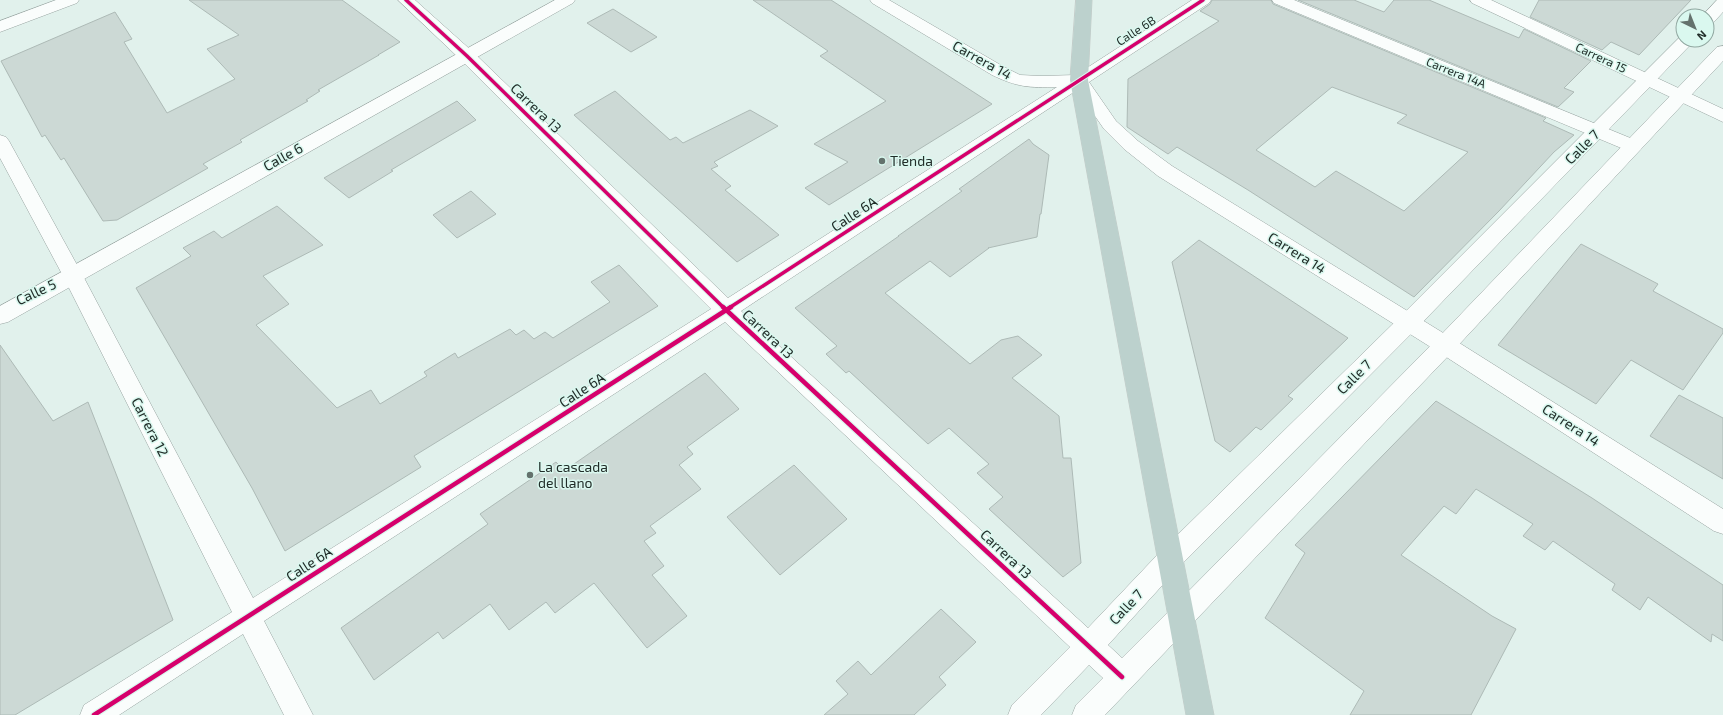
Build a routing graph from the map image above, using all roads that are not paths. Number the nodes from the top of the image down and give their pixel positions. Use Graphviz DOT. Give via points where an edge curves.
graph roads {
  1 [pos="71,0"];
  2 [pos="406,0"];
  3 [pos="567,0"];
  4 [pos="878,0"];
  5 [pos="1084,0"];
  6 [pos="1203,0"];
  7 [pos="1280,0"];
  8 [pos="1478,0"];
  9 [pos="1723,3"];
  10 [pos="1715,12"];
  11 [pos="0,26"];
  12 [pos="1679,48"];
  13 [pos="1723,51"];
  14 [pos="466,56"];
  15 [pos="1079,80"];
  16 [pos="1648,80"];
  17 [pos="1681,96"];
  18 [pos="1723,116"];
  19 [pos="1597,131"];
  20 [pos="0,141"];
  21 [pos="1633,146"];
  22 [pos="72,274"];
  23 [pos="0,309"];
  24 [pos="726,310"];
  25 [pos="0,316"];
  26 [pos="1408,322"];
  27 [pos="1445,345"];
  28 [pos="1723,523"];
  29 [pos="1170,559"];
  30 [pos="247,617"];
  31 [pos="1181,617"];
  32 [pos="1089,646"];
  33 [pos="1122,677"];
  34 [pos="94,715"];
  35 [pos="299,715"];
  36 [pos="1022,715"];
  37 [pos="1086,715"];
  38 [pos="1200,715"];
  1 -- 11 [label="street"];
  2 -- 14 [label="street, Carrera 13"];
  3 -- 14 [label="street, Calle 6"];
  4 -- 15 [label="street, Carrera 14" via="1017,80"];
  5 -- 15 [label="highway"];
  6 -- 15 [label="street, Calle 6B"];
  7 -- 19 [label="street, Carrera 14A"];
  8 -- 16 [label="street, Carrera 15"];
  9 -- 10 [label="street"];
  12 -- 16 [label="street, Calle 7"];
  13 -- 17 [label="street"];
  14 -- 22 [label="street, Calle 6"];
  14 -- 24 [label="street, Carrera 13"];
  15 -- 24 [label="street, Calle 6A"];
  15 -- 26 [label="street, Carrera 14" via="1110,125 1165,171"];
  15 -- 29 [label="highway"];
  16 -- 17 [label="street, Carrera 15"];
  16 -- 19 [label="street, Calle 7"];
  17 -- 18 [label="street, Carrera 15"];
  17 -- 21 [label="street"];
  19 -- 21 [label="street, Carrera 14A"];
  19 -- 26 [label="street, Calle 7"];
  20 -- 22 [label="street, Carrera 12"];
  21 -- 27 [label="street"];
  22 -- 23 [label="street, Calle 5"];
  22 -- 25 [label="street, Calle 6"];
  22 -- 30 [label="street, Carrera 12"];
  24 -- 30 [label="street, Calle 6A"];
  24 -- 32 [label="street, Carrera 13"];
  26 -- 27 [label="street, Carrera 14"];
  26 -- 29 [label="street, Calle 7"];
  27 -- 28 [label="street, Carrera 14"];
  27 -- 31 [label="street"];
  29 -- 31 [label="highway"];
  29 -- 32 [label="street, Calle 7"];
  30 -- 34 [label="street, Calle 6A"];
  30 -- 35 [label="street, Carrera 12"];
  31 -- 33 [label="street"];
  31 -- 38 [label="highway"];
  32 -- 33 [label="street, Carrera 13"];
  32 -- 36 [label="street, Calle 7"];
  33 -- 37 [label="street"];
}
